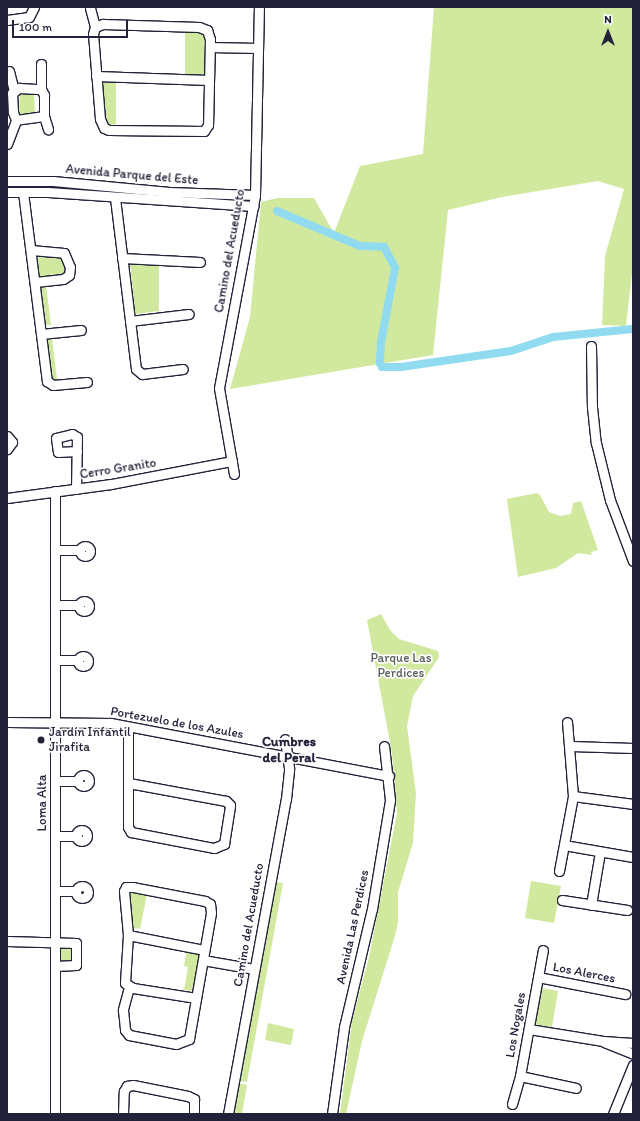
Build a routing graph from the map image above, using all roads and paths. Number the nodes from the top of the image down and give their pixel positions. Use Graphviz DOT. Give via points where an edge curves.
graph roads {
  1 [pos="259,7"];
  2 [pos="90,8"];
  3 [pos="32,11"];
  4 [pos="7,20"];
  5 [pos="95,27"];
  6 [pos="210,47"];
  7 [pos="258,48"];
  8 [pos="41,64"];
  9 [pos="9,71"];
  10 [pos="96,76"];
  11 [pos="209,80"];
  12 [pos="41,89"];
  13 [pos="14,91"];
  14 [pos="44,116"];
  15 [pos="16,120"];
  16 [pos="48,129"];
  17 [pos="7,144"];
  18 [pos="7,181"];
  19 [pos="7,192"];
  20 [pos="23,192"];
  21 [pos="255,195"];
  22 [pos="115,198"];
  23 [pos="254,206"];
  24 [pos="31,250"];
  25 [pos="122,258"];
  26 [pos="200,262"];
  27 [pos="35,282"];
  28 [pos="189,314"];
  29 [pos="130,321"];
  30 [pos="81,330"];
  31 [pos="41,334"];
  32 [pos="591,346"];
  33 [pos="183,369"];
  34 [pos="87,382"];
  35 [pos="7,436"];
  36 [pos="7,449"];
  37 [pos="77,451"];
  38 [pos="232,462"];
  39 [pos="234,474"];
  40 [pos="76,488"];
  41 [pos="55,491"];
  42 [pos="7,498"];
  43 [pos="55,550"];
  44 [pos="80,550"];
  45 [pos="633,561"];
  46 [pos="55,605"];
  47 [pos="79,605"];
  48 [pos="55,660"];
  49 [pos="78,660"];
  50 [pos="7,722"];
  51 [pos="567,722"];
  52 [pos="55,723"];
  53 [pos="128,727"];
  54 [pos="284,739"];
  55 [pos="384,746"];
  56 [pos="570,746"];
  57 [pos="633,748"];
  58 [pos="288,756"];
  59 [pos="389,776"];
  60 [pos="55,781"];
  61 [pos="78,781"];
  62 [pos="129,783"];
  63 [pos="573,796"];
  64 [pos="633,804"];
  65 [pos="55,836"];
  66 [pos="88,836"];
  67 [pos="564,845"];
  68 [pos="600,852"];
  69 [pos="633,857"];
  70 [pos="559,871"];
  71 [pos="55,891"];
  72 [pos="76,891"];
  73 [pos="562,900"];
  74 [pos="591,905"];
  75 [pos="627,910"];
  76 [pos="128,935"];
  77 [pos="7,941"];
  78 [pos="55,942"];
  79 [pos="204,950"];
  80 [pos="543,950"];
  81 [pos="203,960"];
  82 [pos="55,966"];
  83 [pos="254,969"];
  84 [pos="538,977"];
  85 [pos="128,987"];
  86 [pos="625,994"];
  87 [pos="196,998"];
  88 [pos="529,1029"];
  89 [pos="603,1041"];
  90 [pos="633,1043"];
  91 [pos="633,1054"];
  92 [pos="633,1065"];
  93 [pos="520,1076"];
  94 [pos="576,1088"];
  95 [pos="512,1104"];
  96 [pos="54,1114"];
  97 [pos="123,1114"];
  98 [pos="194,1114"];
  99 [pos="228,1114"];
  100 [pos="332,1114"];
  101 [pos="614,1114"];
  1 -- 7 [label="street, Camino del Acueducto"];
  2 -- 5 [label="street"];
  3 -- 4 [label="street" via="26,18"];
  5 -- 6 [label="street" via="103,24 202,27 209,33"];
  5 -- 10 [label="street" via="93,34"];
  6 -- 7 [label="street"];
  6 -- 11 [label="street"];
  7 -- 21 [label="street, Camino del Acueducto"];
  8 -- 12 [label="street"];
  9 -- 13 [label="street"];
  10 -- 11 [label="street"];
  10 -- 11 [label="street" via="100,122 109,130 202,132 208,125"];
  12 -- 13 [label="street" via="19,88"];
  12 -- 14 [label="street" via="44,95"];
  13 -- 15 [label="street" via="13,110"];
  14 -- 15 [label="street"];
  14 -- 16 [label="street"];
  15 -- 17 [label="street"];
  18 -- 21 [label="street, Avenida Parque del Este" via="53,181 169,192"];
  19 -- 20 [label="street, Avenida Parque del Este"];
  20 -- 22 [label="street, Avenida Parque del Este"];
  20 -- 24 [label="street"];
  21 -- 23 [label="street, Camino del Acueducto"];
  22 -- 23 [label="street, Avenida Parque del Este"];
  22 -- 25 [label="street"];
  23 -- 38 [label="street, Camino del Acueducto" via="220,377 220,403"];
  24 -- 27 [label="street"];
  24 -- 27 [label="street" via="64,253 70,267 69,275 63,279"];
  25 -- 26 [label="street"];
  25 -- 29 [label="street"];
  27 -- 31 [label="street"];
  28 -- 29 [label="street"];
  29 -- 33 [label="street" via="138,372 144,374"];
  30 -- 31 [label="street"];
  31 -- 34 [label="street" via="50,384"];
  32 -- 45 [label="street" via="592,407 597,450 610,500"];
  35 -- 36 [label="street" via="12,442"];
  37 -- 40 [label="street"];
  38 -- 39 [label="street, Camino del Acueducto"];
  38 -- 40 [label="street, Cerro Granito"];
  40 -- 41 [label="street, Cerro Granito"];
  41 -- 42 [label="street, Cerro Granito"];
  41 -- 43 [label="street, Loma Alta"];
  43 -- 44 [label="street"];
  43 -- 46 [label="street, Loma Alta"];
  46 -- 47 [label="street"];
  46 -- 48 [label="street, Loma Alta"];
  48 -- 49 [label="street"];
  48 -- 52 [label="street, Loma Alta"];
  50 -- 52 [label="street, Portezuelo de los Azules"];
  51 -- 56 [label="street"];
  52 -- 53 [label="street, Portezuelo de los Azules" via="103,723"];
  52 -- 60 [label="street, Loma Alta"];
  53 -- 58 [label="street, Portezuelo de los Azules"];
  53 -- 62 [label="street"];
  54 -- 58 [label="street, Camino del Acueducto"];
  55 -- 59 [label="street, Avenida Las Perdices"];
  56 -- 57 [label="street"];
  56 -- 63 [label="street"];
  58 -- 59 [label="street, Portezuelo de los Azules"];
  58 -- 83 [label="street, Camino del Acueducto" via="286,799"];
  59 -- 100 [label="street, Avenida Las Perdices" via="390,800 382,851 372,909 344,1027"];
  60 -- 61 [label="street"];
  60 -- 65 [label="street, Loma Alta"];
  62 -- 62 [label="street" via="226,801 230,805 224,844 214,848 131,832 128,827"];
  63 -- 64 [label="street"];
  63 -- 67 [label="street"];
  65 -- 66 [label="street" via="77,836 83,831"];
  65 -- 71 [label="street, Loma Alta"];
  67 -- 68 [label="street"];
  67 -- 70 [label="street"];
  68 -- 69 [label="street"];
  68 -- 74 [label="street"];
  71 -- 72 [label="street"];
  71 -- 78 [label="street, Loma Alta"];
  73 -- 74 [label="street"];
  74 -- 75 [label="street"];
  76 -- 79 [label="street"];
  76 -- 79 [label="street" via="124,891 126,887 133,887 210,904 211,912"];
  76 -- 85 [label="street" via="125,982"];
  77 -- 78 [label="street"];
  78 -- 82 [label="street, Loma Alta"];
  78 -- 82 [label="street" via="74,942 77,947 76,965"];
  79 -- 81 [label="street"];
  80 -- 84 [label="street, Los Nogales"];
  81 -- 83 [label="street"];
  81 -- 87 [label="street"];
  82 -- 96 [label="street, Loma Alta"];
  83 -- 99 [label="street, Camino del Acueducto"];
  84 -- 86 [label="street, Los Alerces"];
  84 -- 88 [label="street, Los Nogales"];
  85 -- 87 [label="street"];
  85 -- 87 [label="street" via="123,1010 125,1030 129,1035 176,1044 189,1039"];
  88 -- 89 [label="street"];
  88 -- 93 [label="street, Los Nogales"];
  89 -- 90 [label="street"];
  89 -- 91 [label="street"];
  92 -- 101 [label="street"];
  93 -- 94 [label="street"];
  93 -- 95 [label="street, Los Nogales"];
  97 -- 98 [label="street" via="124,1091 127,1086 133,1085 188,1096 194,1099"];
}
